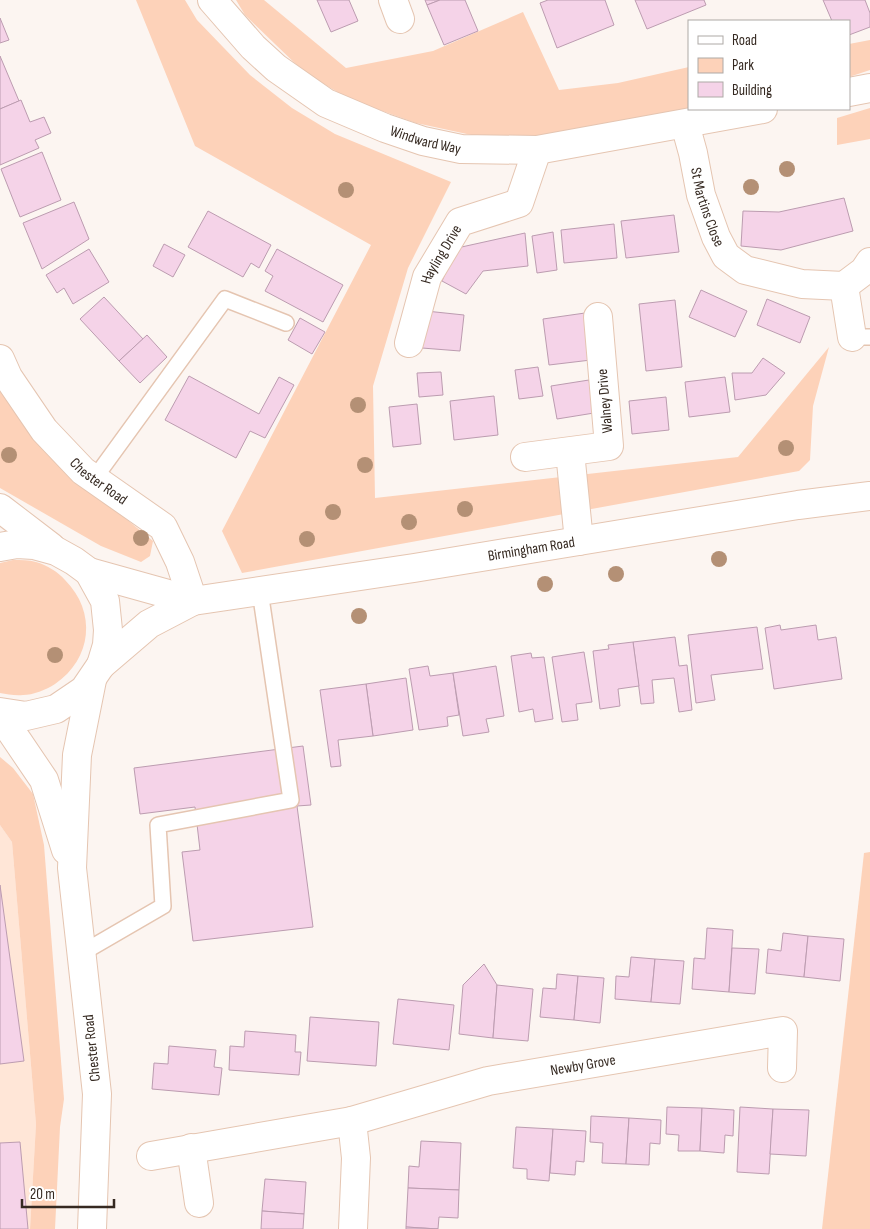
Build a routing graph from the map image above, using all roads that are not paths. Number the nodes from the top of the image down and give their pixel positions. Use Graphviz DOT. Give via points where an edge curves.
graph roads {
  1 [pos="212,0"];
  2 [pos="870,88"];
  3 [pos="850,92"];
  4 [pos="759,110"];
  5 [pos="685,124"];
  6 [pos="537,150"];
  7 [pos="870,262"];
  8 [pos="844,286"];
  9 [pos="598,317"];
  10 [pos="286,323"];
  11 [pos="861,337"];
  12 [pos="409,343"];
  13 [pos="0,359"];
  14 [pos="570,452"];
  15 [pos="525,457"];
  16 [pos="94,479"];
  17 [pos="870,496"];
  18 [pos="0,508"];
  19 [pos="579,541"];
  20 [pos="0,547"];
  21 [pos="56,551"];
  22 [pos="89,572"];
  23 [pos="260,591"];
  24 [pos="193,601"];
  25 [pos="96,673"];
  26 [pos="0,714"];
  27 [pos="72,868"];
  28 [pos="82,953"];
  29 [pos="782,1068"];
  30 [pos="352,1121"];
  31 [pos="191,1148"];
  32 [pos="151,1156"];
  33 [pos="198,1203"];
  34 [pos="92,1229"];
  35 [pos="353,1229"];
  1 -- 6 [label="street, Windward Way" via="276,68 326,103 423,141 461,149"];
  2 -- 3 [label="street"];
  4 -- 5 [label="street, Windward Way"];
  5 -- 6 [label="street, Windward Way"];
  5 -- 8 [label="street, St Martins Close" via="701,195 726,256 745,270 802,284"];
  6 -- 12 [label="street, Hayling Drive" via="519,203 460,222 427,277"];
  7 -- 8 [label="street" via="864,271"];
  8 -- 11 [label="street"];
  9 -- 14 [label="street, Walney Drive" via="609,446"];
  10 -- 16 [label="lane" via="225,298"];
  13 -- 16 [label="street, Chester Road" via="8,377 44,430"];
  14 -- 15 [label="street, Walney Drive"];
  14 -- 19 [label="street"];
  16 -- 24 [label="street, Chester Road" via="162,527 180,562"];
  17 -- 19 [label="street, Birmingham Road"];
  18 -- 21 [label="street"];
  19 -- 23 [label="street, Birmingham Road"];
  20 -- 21 [label="street" via="34,545"];
  21 -- 22 [label="street"];
  22 -- 24 [label="street, Birmingham Road"];
  22 -- 25 [label="street, Chester Road" via="105,600 108,630 107,645"];
  23 -- 24 [label="street, Birmingham Road"];
  23 -- 28 [label="lane" via="291,800 158,825 163,906"];
  24 -- 25 [label="street, Birmingham Road" via="149,624"];
  25 -- 26 [label="street, Birmingham Road" via="84,690 56,709 26,716"];
  25 -- 27 [label="street, Chester Road" via="77,755"];
  26 -- 27 [label="street, Chester Road" via="44,780"];
  27 -- 28 [label="street, Chester Road"];
  28 -- 34 [label="street, Chester Road" via="97,1094"];
  29 -- 30 [label="street, Newby Grove" via="783,1031 488,1081"];
  30 -- 31 [label="street, Newby Grove"];
  30 -- 35 [label="street" via="356,1158"];
  31 -- 32 [label="street, Newby Grove"];
  31 -- 33 [label="street"];
}
